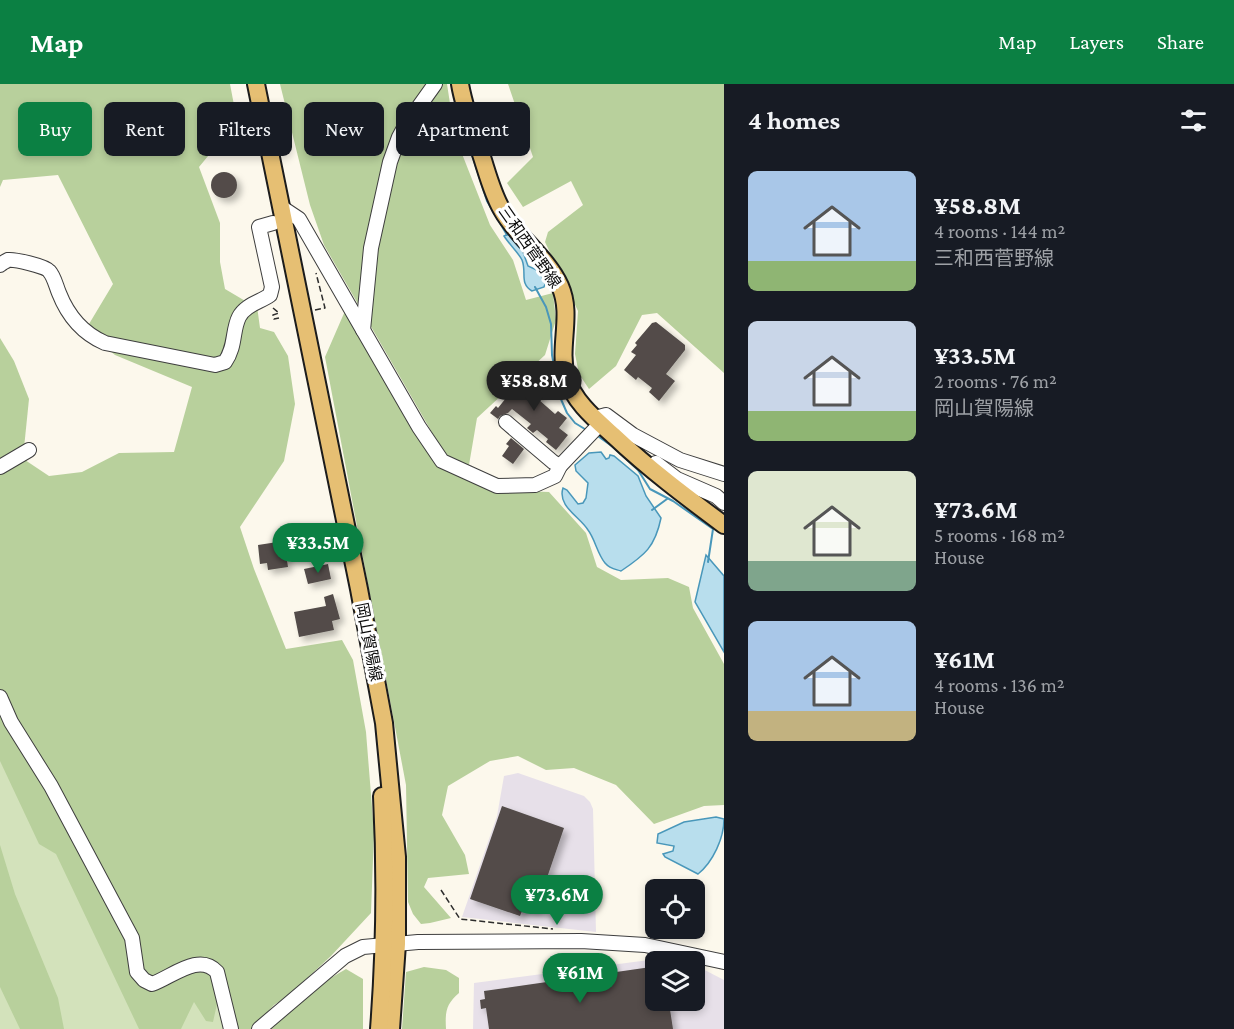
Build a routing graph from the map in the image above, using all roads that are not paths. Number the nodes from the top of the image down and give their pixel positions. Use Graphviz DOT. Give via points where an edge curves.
graph roads {
  1 [pos="246,84"];
  2 [pos="256,84"];
  3 [pos="435,84"];
  4 [pos="460,84"];
  5 [pos="281,207"];
  6 [pos="273,223"];
  7 [pos="0,265"];
  8 [pos="363,330"];
  9 [pos="506,422"];
  10 [pos="594,427"];
  11 [pos="29,450"];
  12 [pos="637,458"];
  13 [pos="560,466"];
  14 [pos="0,467"];
  15 [pos="724,474"];
  16 [pos="724,503"];
  17 [pos="724,525"];
  18 [pos="0,697"];
  19 [pos="390,944"];
  20 [pos="724,962"];
  21 [pos="231,1029"];
  22 [pos="260,1029"];
  23 [pos="379,1029"];
  24 [pos="391,1029"];
  1 -- 6 [label="main road, 岡山賀陽線"];
  2 -- 5 [label="main road, 岡山賀陽線"];
  3 -- 8 [label="street" via="405,126 390,162 371,248"];
  4 -- 10 [label="main road, 三和西菅野線" via="501,209 560,285 566,311 567,377"];
  5 -- 8 [label="street" via="299,219"];
  5 -- 19 [label="main road, 岡山賀陽線" via="384,723 398,857"];
  6 -- 7 [label="street" via="259,227 272,287 270,295 239,317 225,362 215,364 91,337 73,320 45,268 13,260"];
  6 -- 19 [label="main road, 岡山賀陽線" via="374,726 382,792"];
  8 -- 13 [label="street" via="442,461 497,486 535,485 555,476"];
  9 -- 13 [label="street"];
  10 -- 12 [label="main road, 三和西菅野線"];
  10 -- 13 [label="street"];
  10 -- 15 [label="street" via="606,415 633,435 680,460"];
  11 -- 14 [label="street"];
  12 -- 16 [label="street" via="654,460 677,479"];
  12 -- 17 [label="main road, 三和西菅野線"];
  18 -- 21 [label="street" via="132,938 137,972 152,984 190,966 212,966 217,972"];
  19 -- 20 [label="street" via="581,941 645,945"];
  19 -- 22 [label="street" via="363,947 345,956"];
  19 -- 23 [label="main road, 岡山賀陽線"];
  19 -- 24 [label="main road, 岡山賀陽線"];
}
